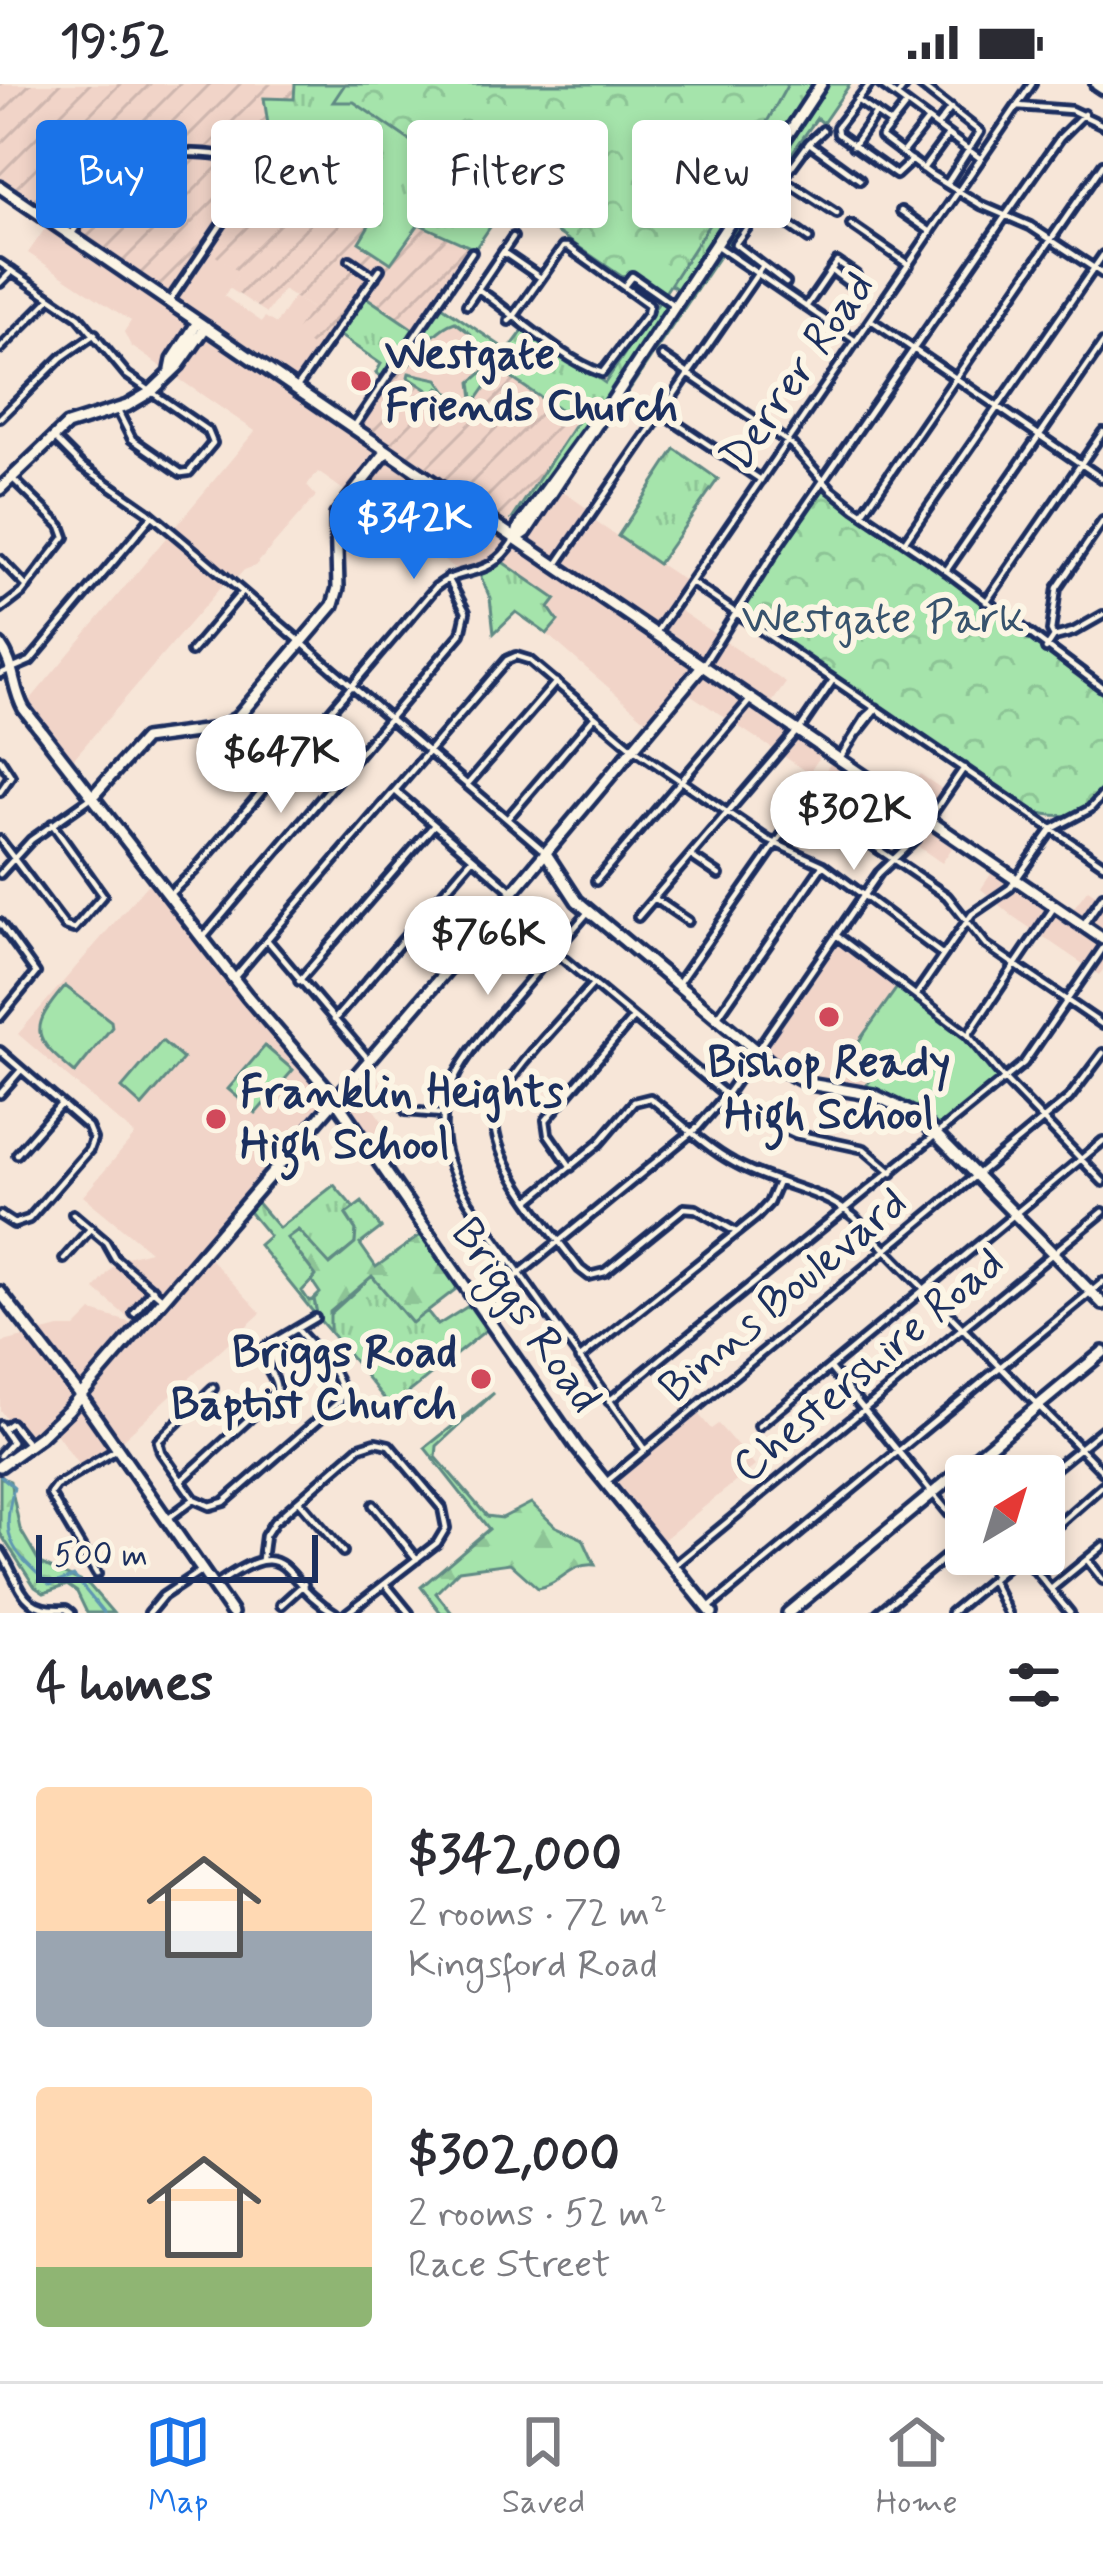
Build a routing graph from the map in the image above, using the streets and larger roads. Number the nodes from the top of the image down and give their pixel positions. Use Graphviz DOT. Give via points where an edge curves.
graph roads {
  1 [pos="821,84"];
  2 [pos="870,84"];
  3 [pos="880,84"];
  4 [pos="906,84"];
  5 [pos="919,84"];
  6 [pos="1032,84"];
  7 [pos="897,97"];
  8 [pos="857,100"];
  9 [pos="907,104"];
  10 [pos="1018,106"];
  11 [pos="951,108"];
  12 [pos="876,113"];
  13 [pos="1084,114"];
  14 [pos="928,120"];
  15 [pos="891,124"];
  16 [pos="1103,124"];
  17 [pos="937,126"];
  18 [pos="823,130"];
  19 [pos="948,135"];
  20 [pos="809,143"];
  21 [pos="853,146"];
  22 [pos="969,151"];
  23 [pos="902,153"];
  24 [pos="912,160"];
  25 [pos="981,160"];
  26 [pos="1103,164"];
  27 [pos="791,167"];
  28 [pos="923,169"];
  29 [pos="860,180"];
  30 [pos="791,183"];
  31 [pos="947,183"];
  32 [pos="960,191"];
  33 [pos="3,193"];
  34 [pos="901,211"];
  35 [pos="837,214"];
  36 [pos="1006,215"];
  37 [pos="851,225"];
  38 [pos="791,226"];
  39 [pos="746,228"];
  40 [pos="932,232"];
  41 [pos="70,235"];
  42 [pos="513,237"];
  43 [pos="809,239"];
  44 [pos="1052,239"];
  45 [pos="717,245"];
  46 [pos="472,252"];
  47 [pos="503,253"];
  48 [pos="1103,255"];
  49 [pos="350,260"];
  50 [pos="0,263"];
  51 [pos="909,265"];
  52 [pos="1094,268"];
  53 [pos="380,269"];
  54 [pos="759,270"];
  55 [pos="831,270"];
  56 [pos="12,271"];
  57 [pos="1103,274"];
  58 [pos="375,277"];
  59 [pos="541,278"];
  60 [pos="786,283"];
  61 [pos="0,284"];
  62 [pos="625,286"];
  63 [pos="478,289"];
  64 [pos="52,298"];
  65 [pos="169,302"];
  66 [pos="467,305"];
  67 [pos="677,307"];
  68 [pos="806,307"];
  69 [pos="515,315"];
  70 [pos="871,320"];
  71 [pos="508,321"];
  72 [pos="202,325"];
  73 [pos="94,334"];
  74 [pos="856,341"];
  75 [pos="1103,344"];
  76 [pos="0,349"];
  77 [pos="914,350"];
  78 [pos="662,356"];
  79 [pos="688,374"];
  80 [pos="956,379"];
  81 [pos="296,389"];
  82 [pos="151,392"];
  83 [pos="998,407"];
  84 [pos="117,409"];
  85 [pos="661,413"];
  86 [pos="0,418"];
  87 [pos="353,428"];
  88 [pos="1103,432"];
  89 [pos="1039,436"];
  90 [pos="52,437"];
  91 [pos="787,442"];
  92 [pos="387,451"];
  93 [pos="1081,464"];
  94 [pos="11,478"];
  95 [pos="1103,479"];
  96 [pos="760,480"];
  97 [pos="823,481"];
  98 [pos="0,489"];
  99 [pos="863,513"];
  100 [pos="153,515"];
  101 [pos="1103,521"];
  102 [pos="516,539"];
  103 [pos="905,541"];
  104 [pos="0,559"];
  105 [pos="556,566"];
  106 [pos="946,571"];
  107 [pos="448,578"];
  108 [pos="691,582"];
  109 [pos="28,586"];
  110 [pos="242,592"];
  111 [pos="986,602"];
  112 [pos="0,610"];
  113 [pos="735,612"];
  114 [pos="1103,615"];
  115 [pos="655,634"];
  116 [pos="1054,637"];
  117 [pos="301,643"];
  118 [pos="0,644"];
  119 [pos="1046,649"];
  120 [pos="191,652"];
  121 [pos="703,665"];
  122 [pos="12,669"];
  123 [pos="0,674"];
  124 [pos="833,679"];
  125 [pos="556,682"];
  126 [pos="352,686"];
  127 [pos="1103,688"];
  128 [pos="752,698"];
  129 [pos="876,708"];
  130 [pos="595,716"];
  131 [pos="390,719"];
  132 [pos="798,730"];
  133 [pos="634,749"];
  134 [pos="428,752"];
  135 [pos="840,758"];
  136 [pos="0,759"];
  137 [pos="964,768"];
  138 [pos="681,782"];
  139 [pos="467,785"];
  140 [pos="395,791"];
  141 [pos="0,792"];
  142 [pos="1103,795"];
  143 [pos="92,796"];
  144 [pos="727,814"];
  145 [pos="506,819"];
  146 [pos="928,819"];
  147 [pos="52,824"];
  148 [pos="434,825"];
  149 [pos="1052,829"];
  150 [pos="0,840"];
  151 [pos="776,844"];
  152 [pos="545,852"];
  153 [pos="691,856"];
  154 [pos="14,858"];
  155 [pos="473,858"];
  156 [pos="894,859"];
  157 [pos="1103,864"];
  158 [pos="823,865"];
  159 [pos="0,874"];
  160 [pos="719,875"];
  161 [pos="1017,880"];
  162 [pos="596,881"];
  163 [pos="513,892"];
  164 [pos="864,895"];
  165 [pos="168,896"];
  166 [pos="1103,896"];
  167 [pos="655,898"];
  168 [pos="1055,906"];
  169 [pos="589,911"];
  170 [pos="638,917"];
  171 [pos="968,920"];
  172 [pos="688,921"];
  173 [pos="0,923"];
  174 [pos="1083,925"];
  175 [pos="836,935"];
  176 [pos="202,939"];
  177 [pos="267,940"];
  178 [pos="1103,944"];
  179 [pos="554,951"];
  180 [pos="943,955"];
  181 [pos="1015,965"];
  182 [pos="234,979"];
  183 [pos="299,981"];
  184 [pos="593,985"];
  185 [pos="677,985"];
  186 [pos="916,995"];
  187 [pos="1067,1001"];
  188 [pos="2,1011"];
  189 [pos="633,1018"];
  190 [pos="717,1018"];
  191 [pos="334,1020"];
  192 [pos="1103,1025"];
  193 [pos="968,1035"];
  194 [pos="0,1051"];
  195 [pos="756,1052"];
  196 [pos="1103,1054"];
  197 [pos="370,1060"];
  198 [pos="21,1070"];
  199 [pos="1005,1080"];
  200 [pos="0,1094"];
  201 [pos="726,1096"];
  202 [pos="335,1100"];
  203 [pos="61,1104"];
  204 [pos="406,1111"];
  205 [pos="442,1114"];
  206 [pos="1043,1120"];
  207 [pos="692,1133"];
  208 [pos="939,1135"];
  209 [pos="1103,1142"];
  210 [pos="17,1154"];
  211 [pos="1081,1160"];
  212 [pos="571,1167"];
  213 [pos="892,1173"];
  214 [pos="977,1175"];
  215 [pos="778,1182"];
  216 [pos="1103,1182"];
  217 [pos="531,1199"];
  218 [pos="846,1210"];
  219 [pos="1103,1212"];
  220 [pos="0,1214"];
  221 [pos="74,1214"];
  222 [pos="1015,1214"];
  223 [pos="91,1228"];
  224 [pos="736,1232"];
  225 [pos="560,1242"];
  226 [pos="886,1251"];
  227 [pos="1053,1253"];
  228 [pos="64,1259"];
  229 [pos="520,1274"];
  230 [pos="1103,1282"];
  231 [pos="153,1289"];
  232 [pos="923,1290"];
  233 [pos="0,1292"];
  234 [pos="1091,1292"];
  235 [pos="163,1299"];
  236 [pos="1103,1304"];
  237 [pos="479,1307"];
  238 [pos="134,1313"];
  239 [pos="314,1318"];
  240 [pos="962,1328"];
  241 [pos="298,1330"];
  242 [pos="1103,1352"];
  243 [pos="579,1359"];
  244 [pos="830,1368"];
  245 [pos="999,1368"];
  246 [pos="213,1388"];
  247 [pos="80,1395"];
  248 [pos="609,1401"];
  249 [pos="1037,1406"];
  250 [pos="863,1410"];
  251 [pos="758,1426"];
  252 [pos="2,1427"];
  253 [pos="1103,1429"];
  254 [pos="30,1446"];
  255 [pos="118,1449"];
  256 [pos="1078,1449"];
  257 [pos="645,1450"];
  258 [pos="898,1451"];
  259 [pos="0,1455"];
  260 [pos="1065,1460"];
  261 [pos="0,1466"];
  262 [pos="1103,1472"];
  263 [pos="181,1481"];
  264 [pos="605,1483"];
  265 [pos="1103,1486"];
  266 [pos="932,1493"];
  267 [pos="194,1499"];
  268 [pos="299,1501"];
  269 [pos="373,1505"];
  270 [pos="945,1510"];
  271 [pos="1065,1519"];
  272 [pos="167,1520"];
  273 [pos="1103,1546"];
  274 [pos="0,1551"];
  275 [pos="343,1552"];
  276 [pos="945,1555"];
  277 [pos="262,1559"];
  278 [pos="417,1559"];
  279 [pos="1086,1559"];
  280 [pos="674,1567"];
  281 [pos="202,1570"];
  282 [pos="98,1574"];
  283 [pos="992,1575"];
  284 [pos="998,1575"];
  285 [pos="1039,1575"];
  286 [pos="994,1578"];
  287 [pos="1103,1580"];
  288 [pos="304,1584"];
  289 [pos="386,1585"];
  290 [pos="213,1587"];
  291 [pos="1050,1588"];
  292 [pos="281,1605"];
  293 [pos="710,1611"];
  294 [pos="48,1613"];
  295 [pos="70,1613"];
  296 [pos="149,1613"];
  297 [pos="232,1613"];
  298 [pos="335,1613"];
  299 [pos="347,1613"];
  300 [pos="410,1613"];
  301 [pos="788,1613"];
  302 [pos="878,1613"];
  303 [pos="951,1613"];
  304 [pos="1008,1613"];
  305 [pos="1070,1613"];
  1 -- 45 [label="street"];
  2 -- 8 [label="street"];
  3 -- 7 [label="street"];
  4 -- 7 [label="street"];
  5 -- 11 [label="street"];
  6 -- 10 [label="street, Derrer Road"];
  7 -- 9 [label="street"];
  8 -- 12 [label="street"];
  8 -- 21 [label="street" via="836,128"];
  9 -- 14 [label="street"];
  9 -- 15 [label="street"];
  10 -- 13 [label="street"];
  10 -- 25 [label="street, Derrer Road"];
  11 -- 17 [label="street"];
  11 -- 22 [label="street" via="980,132"];
  12 -- 15 [label="street"];
  12 -- 21 [label="street"];
  13 -- 16 [label="street"];
  13 -- 36 [label="street"];
  14 -- 17 [label="street"];
  14 -- 23 [label="street"];
  15 -- 23 [label="street" via="881,137"];
  17 -- 19 [label="street"];
  18 -- 20 [label="street"];
  19 -- 22 [label="street"];
  19 -- 28 [label="street"];
  20 -- 27 [label="street"];
  20 -- 29 [label="street"];
  21 -- 24 [label="street" via="896,175"];
  22 -- 25 [label="street"];
  22 -- 31 [label="street"];
  23 -- 24 [label="street"];
  24 -- 28 [label="street"];
  25 -- 32 [label="street, Derrer Road"];
  26 -- 44 [label="street"];
  28 -- 31 [label="street"];
  30 -- 35 [label="street"];
  31 -- 32 [label="street"];
  32 -- 36 [label="street"];
  32 -- 40 [label="street, Derrer Road"];
  33 -- 41 [label="street"];
  34 -- 40 [label="street"];
  36 -- 44 [label="street"];
  36 -- 77 [label="street"];
  37 -- 51 [label="street"];
  38 -- 43 [label="street"];
  39 -- 54 [label="street" via="735,244"];
  40 -- 51 [label="street, Derrer Road"];
  41 -- 65 [label="street"];
  41 -- 65 [label="street" via="132,157 217,154 258,170"];
  42 -- 47 [label="street"];
  44 -- 52 [label="street"];
  44 -- 80 [label="street"];
  45 -- 54 [label="street"];
  45 -- 67 [label="street"];
  46 -- 87 [label="street"];
  47 -- 59 [label="street"];
  47 -- 63 [label="street"];
  48 -- 52 [label="street"];
  49 -- 58 [label="street"];
  50 -- 56 [label="street"];
  51 -- 70 [label="street, Derrer Road"];
  52 -- 57 [label="street"];
  52 -- 83 [label="street"];
  53 -- 58 [label="street"];
  54 -- 60 [label="street"];
  54 -- 68 [label="street"];
  54 -- 79 [label="street"];
  55 -- 55 [label="street" via="837,262 856,275 850,284"];
  55 -- 68 [label="street"];
  56 -- 61 [label="street"];
  56 -- 64 [label="street"];
  58 -- 81 [label="street"];
  59 -- 62 [label="street" via="568,247"];
  59 -- 69 [label="street"];
  62 -- 67 [label="street" via="632,276"];
  62 -- 69 [label="street" via="649,304 647,314 607,370 594,370"];
  63 -- 66 [label="street"];
  63 -- 69 [label="street"];
  64 -- 73 [label="street"];
  64 -- 76 [label="street"];
  65 -- 72 [label="street"];
  67 -- 102 [label="street"];
  68 -- 74 [label="street"];
  69 -- 71 [label="street"];
  70 -- 74 [label="street, Derrer Road"];
  70 -- 77 [label="street"];
  72 -- 81 [label="street"];
  72 -- 82 [label="street"];
  73 -- 82 [label="street"];
  73 -- 86 [label="street"];
  74 -- 91 [label="street, Derrer Road"];
  75 -- 89 [label="street"];
  77 -- 80 [label="street"];
  77 -- 97 [label="street"];
  78 -- 79 [label="street"];
  79 -- 85 [label="street"];
  79 -- 91 [label="street"];
  80 -- 83 [label="street"];
  80 -- 99 [label="street"];
  81 -- 87 [label="street"];
  82 -- 84 [label="street"];
  82 -- 84 [label="street" via="213,439 185,474 132,439"];
  83 -- 89 [label="street"];
  83 -- 103 [label="street"];
  84 -- 90 [label="street"];
  85 -- 96 [label="street"];
  85 -- 105 [label="street"];
  87 -- 92 [label="street"];
  88 -- 93 [label="street"];
  89 -- 93 [label="street"];
  89 -- 106 [label="street"];
  90 -- 94 [label="street"];
  90 -- 100 [label="street"];
  91 -- 96 [label="street, Derrer Road"];
  91 -- 97 [label="street"];
  92 -- 102 [label="street"];
  92 -- 117 [label="street" via="338,511 336,596"];
  93 -- 95 [label="street"];
  93 -- 111 [label="street"];
  94 -- 98 [label="street"];
  94 -- 109 [label="street" via="65,537"];
  96 -- 108 [label="street, Derrer Road"];
  97 -- 99 [label="street"];
  97 -- 113 [label="street"];
  99 -- 103 [label="street"];
  100 -- 110 [label="street"];
  100 -- 122 [label="street" via="33,657"];
  101 -- 116 [label="street" via="1057,588"];
  102 -- 105 [label="street"];
  102 -- 107 [label="street" via="492,566"];
  103 -- 106 [label="street"];
  104 -- 109 [label="street"];
  105 -- 115 [label="street"];
  106 -- 111 [label="street"];
  107 -- 126 [label="street"];
  107 -- 131 [label="street" via="466,612 461,634"];
  108 -- 113 [label="street"];
  108 -- 115 [label="street, Derrer Road"];
  109 -- 112 [label="street"];
  110 -- 117 [label="street"];
  110 -- 120 [label="street"];
  111 -- 119 [label="street"];
  113 -- 121 [label="street"];
  113 -- 124 [label="street"];
  114 -- 116 [label="street"];
  115 -- 121 [label="street"];
  116 -- 119 [label="street"];
  117 -- 126 [label="street"];
  117 -- 143 [label="street" via="234,721 144,739"];
  118 -- 122 [label="street, Briggs Road"];
  119 -- 127 [label="street"];
  121 -- 128 [label="street"];
  121 -- 133 [label="street"];
  122 -- 123 [label="street"];
  122 -- 143 [label="street, Briggs Road" via="22,705"];
  124 -- 129 [label="street"];
  124 -- 132 [label="street"];
  125 -- 130 [label="street"];
  125 -- 134 [label="street" via="529,660 507,660"];
  125 -- 139 [label="street"];
  126 -- 131 [label="street"];
  126 -- 165 [label="street"];
  128 -- 132 [label="street"];
  128 -- 138 [label="street"];
  129 -- 135 [label="street"];
  129 -- 137 [label="street"];
  130 -- 133 [label="street"];
  130 -- 145 [label="street"];
  131 -- 134 [label="street"];
  131 -- 176 [label="street"];
  132 -- 135 [label="street"];
  132 -- 144 [label="street"];
  133 -- 138 [label="street"];
  133 -- 152 [label="street"];
  134 -- 139 [label="street"];
  134 -- 140 [label="street"];
  135 -- 146 [label="street"];
  136 -- 141 [label="street" via="11,776"];
  137 -- 146 [label="street"];
  137 -- 149 [label="street"];
  138 -- 144 [label="street"];
  138 -- 162 [label="street"];
  139 -- 145 [label="street"];
  140 -- 148 [label="street"];
  140 -- 177 [label="street"];
  142 -- 149 [label="street"];
  143 -- 147 [label="street"];
  143 -- 165 [label="street, Briggs Road"];
  144 -- 151 [label="street"];
  144 -- 153 [label="street"];
  145 -- 152 [label="street"];
  146 -- 156 [label="street"];
  146 -- 161 [label="street"];
  147 -- 154 [label="street"];
  147 -- 154 [label="street" via="101,891 75,929"];
  148 -- 155 [label="street"];
  148 -- 183 [label="street"];
  149 -- 157 [label="street"];
  149 -- 161 [label="street"];
  150 -- 154 [label="street"];
  151 -- 156 [label="street" via="808,802"];
  151 -- 158 [label="street"];
  151 -- 185 [label="street"];
  152 -- 163 [label="street"];
  152 -- 169 [label="street"];
  153 -- 160 [label="street"];
  153 -- 167 [label="street"];
  154 -- 159 [label="street"];
  155 -- 163 [label="street"];
  155 -- 191 [label="street"];
  156 -- 164 [label="street"];
  156 -- 171 [label="street"];
  158 -- 164 [label="street"];
  158 -- 190 [label="street"];
  161 -- 168 [label="street"];
  161 -- 171 [label="street"];
  163 -- 197 [label="street"];
  164 -- 175 [label="street"];
  164 -- 180 [label="street"];
  165 -- 176 [label="street, Briggs Road"];
  166 -- 174 [label="street"];
  167 -- 170 [label="street"];
  167 -- 172 [label="street"];
  168 -- 174 [label="street"];
  168 -- 181 [label="street"];
  169 -- 179 [label="street"];
  169 -- 185 [label="street"];
  171 -- 180 [label="street"];
  171 -- 181 [label="street" via="980,940"];
  173 -- 188 [label="street" via="36,970"];
  174 -- 178 [label="street"];
  175 -- 186 [label="street"];
  175 -- 195 [label="street"];
  176 -- 182 [label="street, Briggs Road"];
  177 -- 182 [label="street"];
  177 -- 183 [label="street"];
  178 -- 187 [label="street"];
  179 -- 184 [label="street"];
  179 -- 205 [label="street" via="461,1062"];
  180 -- 186 [label="street"];
  181 -- 187 [label="street"];
  181 -- 193 [label="street"];
  182 -- 202 [label="street, Briggs Road"];
  183 -- 191 [label="street"];
  184 -- 189 [label="street"];
  184 -- 217 [label="street" via="496,1107 499,1151"];
  185 -- 190 [label="street"];
  186 -- 193 [label="street"];
  187 -- 192 [label="street"];
  187 -- 199 [label="street"];
  189 -- 201 [label="street"];
  189 -- 212 [label="street" via="545,1124"];
  190 -- 195 [label="street"];
  191 -- 197 [label="street"];
  193 -- 199 [label="street"];
  194 -- 198 [label="street"];
  195 -- 201 [label="street"];
  195 -- 208 [label="street" via="802,1081 898,1104"];
  196 -- 206 [label="street, Binns Boulevard"];
  197 -- 202 [label="street"];
  198 -- 200 [label="street"];
  198 -- 203 [label="street"];
  199 -- 206 [label="street"];
  199 -- 208 [label="street"];
  201 -- 207 [label="street"];
  201 -- 213 [label="street" via="779,1129 864,1149"];
  202 -- 235 [label="street"];
  202 -- 237 [label="street, Briggs Road"];
  203 -- 210 [label="street"];
  203 -- 220 [label="street" via="88,1127 89,1150 29,1220 18,1225"];
  204 -- 205 [label="street"];
  205 -- 229 [label="street" via="456,1181"];
  206 -- 211 [label="street"];
  206 -- 214 [label="street, Binns Boulevard"];
  207 -- 212 [label="street" via="645,1097"];
  207 -- 215 [label="street"];
  207 -- 225 [label="street"];
  208 -- 213 [label="street"];
  208 -- 214 [label="street"];
  209 -- 211 [label="street"];
  211 -- 216 [label="street"];
  211 -- 222 [label="street"];
  212 -- 217 [label="street"];
  213 -- 218 [label="street"];
  214 -- 222 [label="street"];
  214 -- 226 [label="street, Binns Boulevard"];
  215 -- 218 [label="street"];
  215 -- 224 [label="street" via="769,1203"];
  217 -- 225 [label="street"];
  218 -- 226 [label="street"];
  218 -- 248 [label="street"];
  219 -- 227 [label="street, Chestershire Road"];
  221 -- 223 [label="street"];
  222 -- 227 [label="street"];
  222 -- 232 [label="street"];
  223 -- 228 [label="street"];
  223 -- 231 [label="street"];
  224 -- 225 [label="street" via="696,1209 680,1211 597,1276 584,1273"];
  224 -- 243 [label="street"];
  225 -- 229 [label="street"];
  226 -- 232 [label="street"];
  226 -- 257 [label="street, Binns Boulevard"];
  227 -- 234 [label="street"];
  227 -- 240 [label="street, Chestershire Road"];
  229 -- 237 [label="street"];
  229 -- 243 [label="street"];
  230 -- 234 [label="street"];
  231 -- 235 [label="street"];
  231 -- 238 [label="street"];
  232 -- 240 [label="street"];
  232 -- 244 [label="street"];
  233 -- 247 [label="street"];
  234 -- 236 [label="street"];
  234 -- 245 [label="street"];
  235 -- 247 [label="street"];
  237 -- 264 [label="street, Briggs Road"];
  239 -- 241 [label="street"];
  240 -- 245 [label="street"];
  240 -- 250 [label="street, Chestershire Road"];
  241 -- 263 [label="street" via="262,1350 278,1383 272,1400"];
  241 -- 267 [label="street" via="339,1380 342,1398 224,1502"];
  242 -- 249 [label="street"];
  243 -- 248 [label="street"];
  244 -- 250 [label="street"];
  244 -- 251 [label="street"];
  245 -- 249 [label="street"];
  245 -- 258 [label="street"];
  246 -- 263 [label="street" via="160,1436 158,1447"];
  247 -- 254 [label="street"];
  247 -- 255 [label="street"];
  248 -- 257 [label="street"];
  249 -- 256 [label="street"];
  249 -- 266 [label="street"];
  250 -- 258 [label="street"];
  250 -- 280 [label="street, Chestershire Road"];
  252 -- 254 [label="street" via="11,1423"];
  252 -- 259 [label="street" via="12,1445"];
  253 -- 256 [label="street"];
  254 -- 261 [label="street"];
  255 -- 272 [label="street"];
  255 -- 282 [label="street" via="50,1492"];
  256 -- 260 [label="street"];
  256 -- 262 [label="street"];
  257 -- 264 [label="street, Binns Boulevard"];
  258 -- 266 [label="street"];
  258 -- 293 [label="street"];
  263 -- 267 [label="street"];
  264 -- 280 [label="street, Briggs Road"];
  265 -- 271 [label="street"];
  266 -- 270 [label="street"];
  266 -- 301 [label="street"];
  267 -- 272 [label="street"];
  268 -- 275 [label="street"];
  268 -- 277 [label="street" via="265,1536"];
  268 -- 278 [label="street" via="360,1447 385,1443 445,1514 442,1538"];
  269 -- 278 [label="street"];
  272 -- 281 [label="street"];
  273 -- 279 [label="street"];
  274 -- 294 [label="street" via="28,1603"];
  276 -- 302 [label="street"];
  277 -- 288 [label="street" via="286,1566"];
  277 -- 290 [label="street"];
  278 -- 289 [label="street"];
  279 -- 287 [label="street"];
  279 -- 291 [label="street"];
  280 -- 293 [label="street, Briggs Road"];
  281 -- 290 [label="street"];
  281 -- 296 [label="street"];
  283 -- 286 [label="street"];
  284 -- 286 [label="street"];
  285 -- 291 [label="street"];
  286 -- 303 [label="street"];
  286 -- 304 [label="street"];
  288 -- 292 [label="street"];
  288 -- 298 [label="street"];
  289 -- 299 [label="street"];
  289 -- 300 [label="street"];
  290 -- 297 [label="street"];
  291 -- 305 [label="street"];
  294 -- 295 [label="street"];
}
